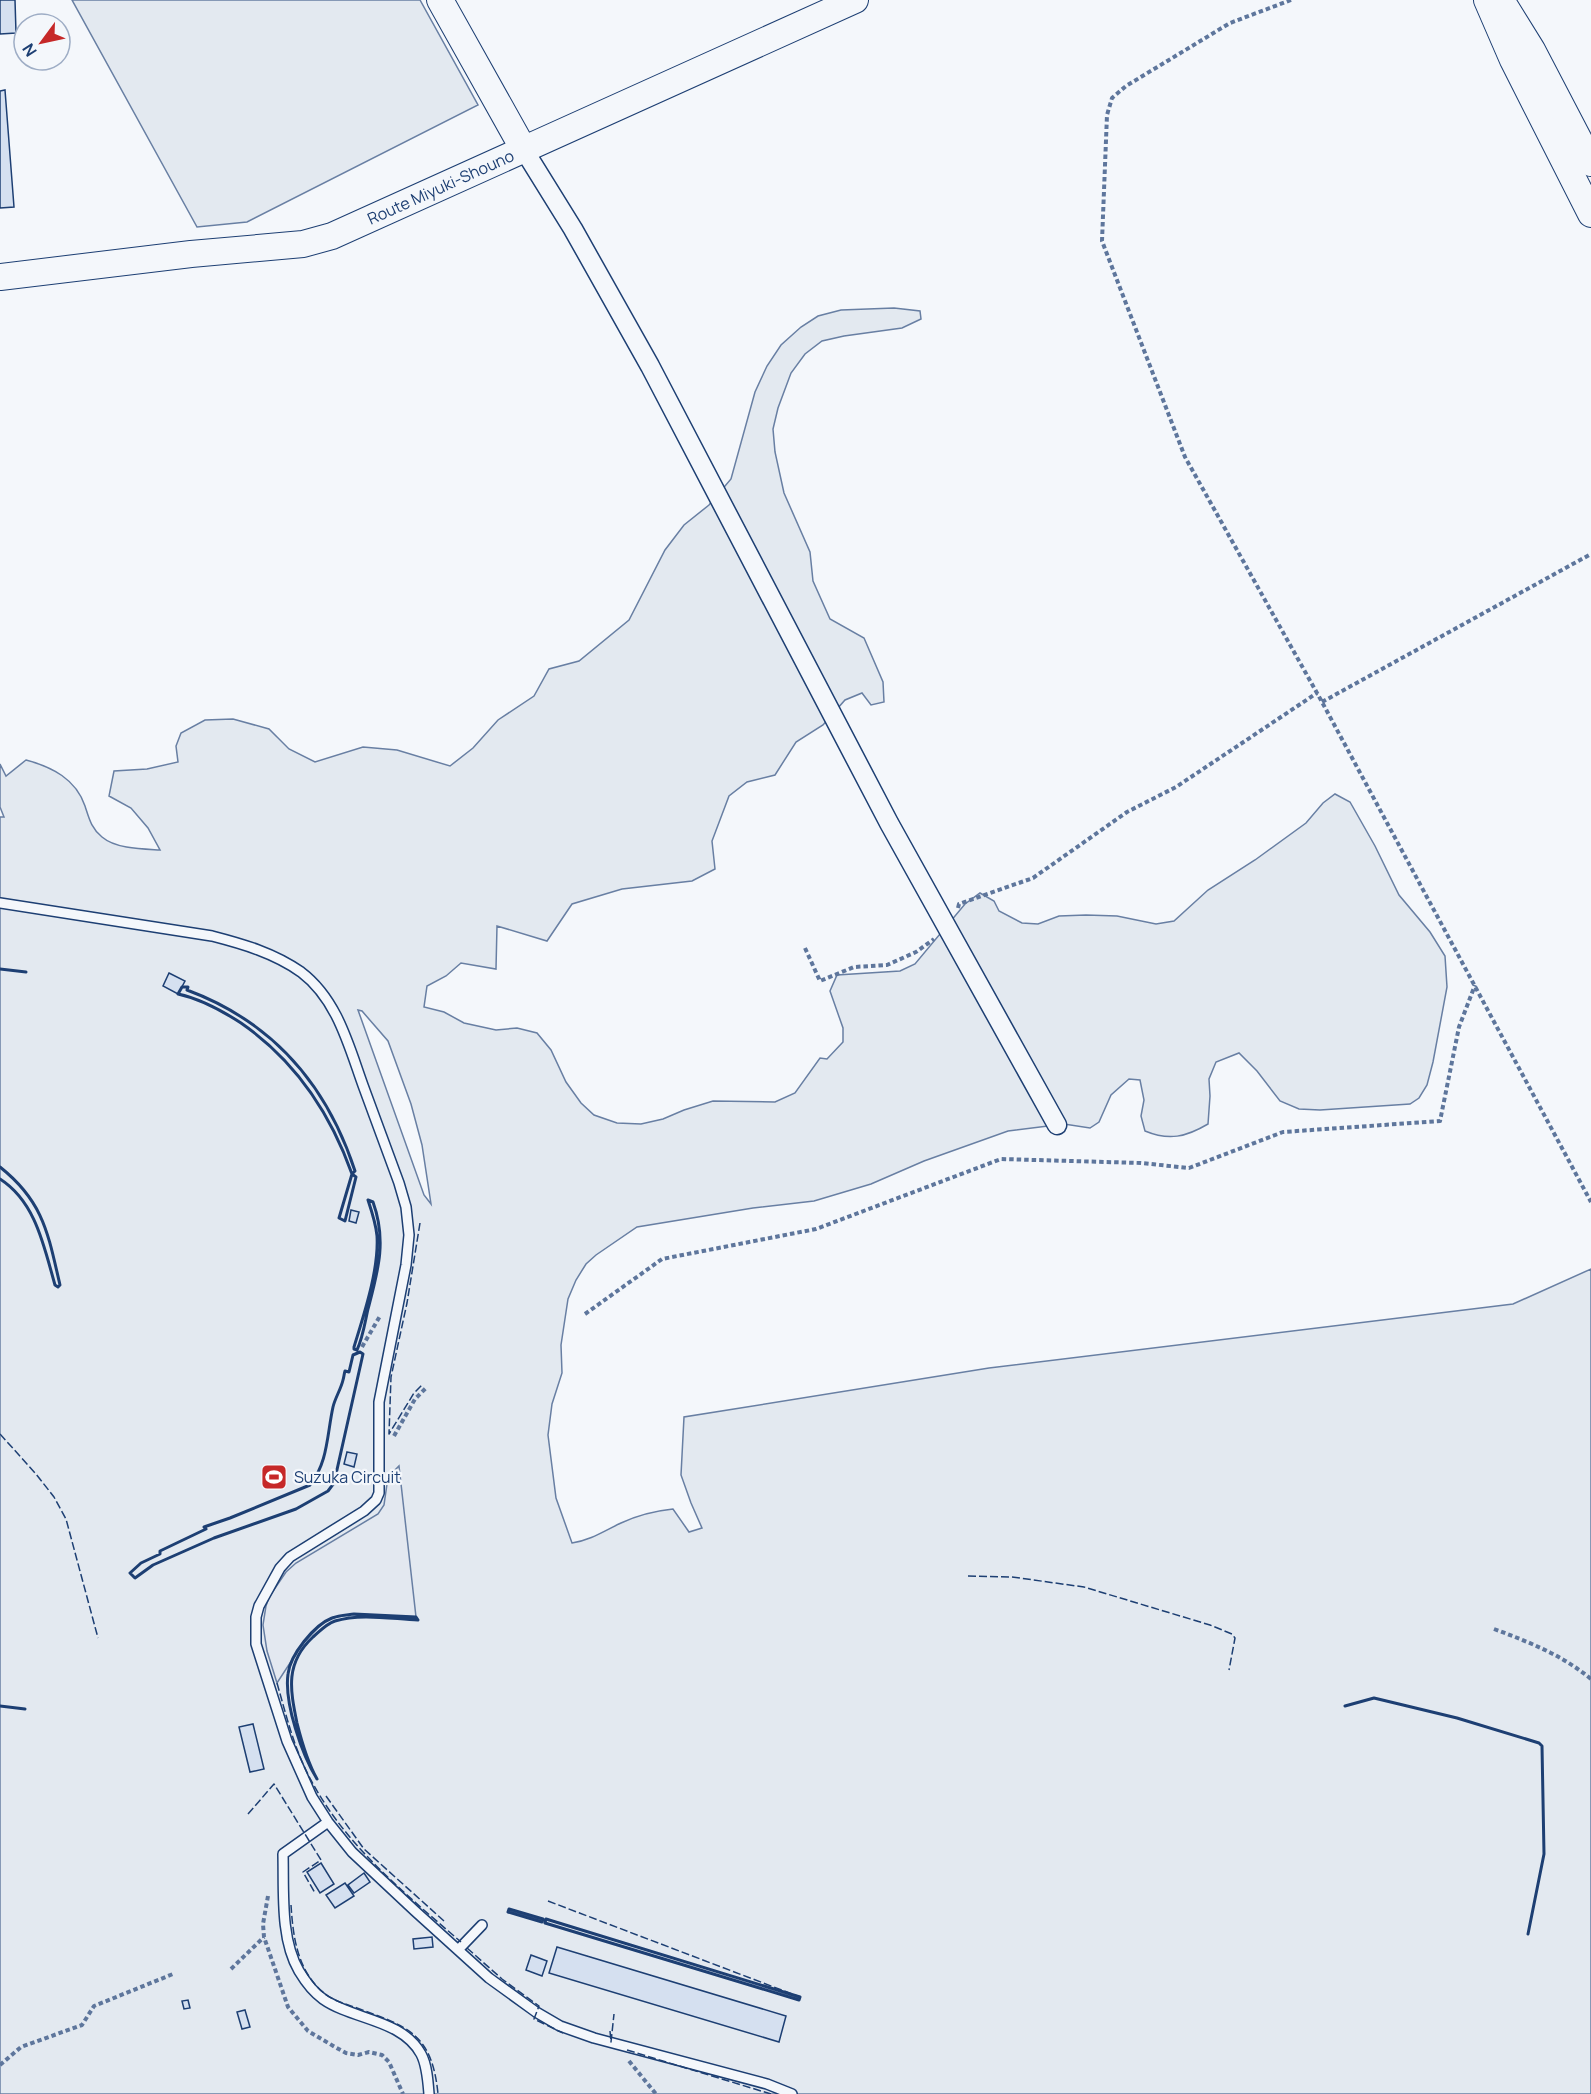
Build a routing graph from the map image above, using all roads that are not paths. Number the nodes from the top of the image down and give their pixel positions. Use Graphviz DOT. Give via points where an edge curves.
graph roads {
  1 [pos="440,0"];
  2 [pos="855,0"];
  3 [pos="1487,0"];
  4 [pos="1501,0"];
  5 [pos="524,150"];
  6 [pos="1591,162"];
  7 [pos="1591,214"];
  8 [pos="0,277"];
  9 [pos="0,903"];
  10 [pos="1058,1125"];
  11 [pos="328,1822"];
  12 [pos="482,1925"];
  13 [pos="458,1950"];
  14 [pos="429,2094"];
  15 [pos="792,2094"];
  1 -- 5 [label="main road"];
  2 -- 5 [label="main road, Route Miyuki-Shouno"];
  3 -- 7 [label="main road"];
  4 -- 6 [label="main road"];
  5 -- 8 [label="main road, Route Miyuki-Shouno" via="342,231 303,244"];
  5 -- 10 [label="street" via="650,366 889,823"];
  9 -- 11 [label="lane" via="212,936 268,953 301,973 324,996 340,1021 399,1183 409,1235 379,1402 379,1493 364,1512 290,1557 280,1568 256,1617 256,1644 287,1741"];
  11 -- 13 [label="lane" via="352,1852"];
  11 -- 14 [label="lane" via="283,1854 284,1909 294,1959 306,1981 324,2000 392,2028 414,2043 426,2067"];
  12 -- 13 [label="lane"];
  13 -- 15 [label="lane" via="509,1994 560,2026"];
}
